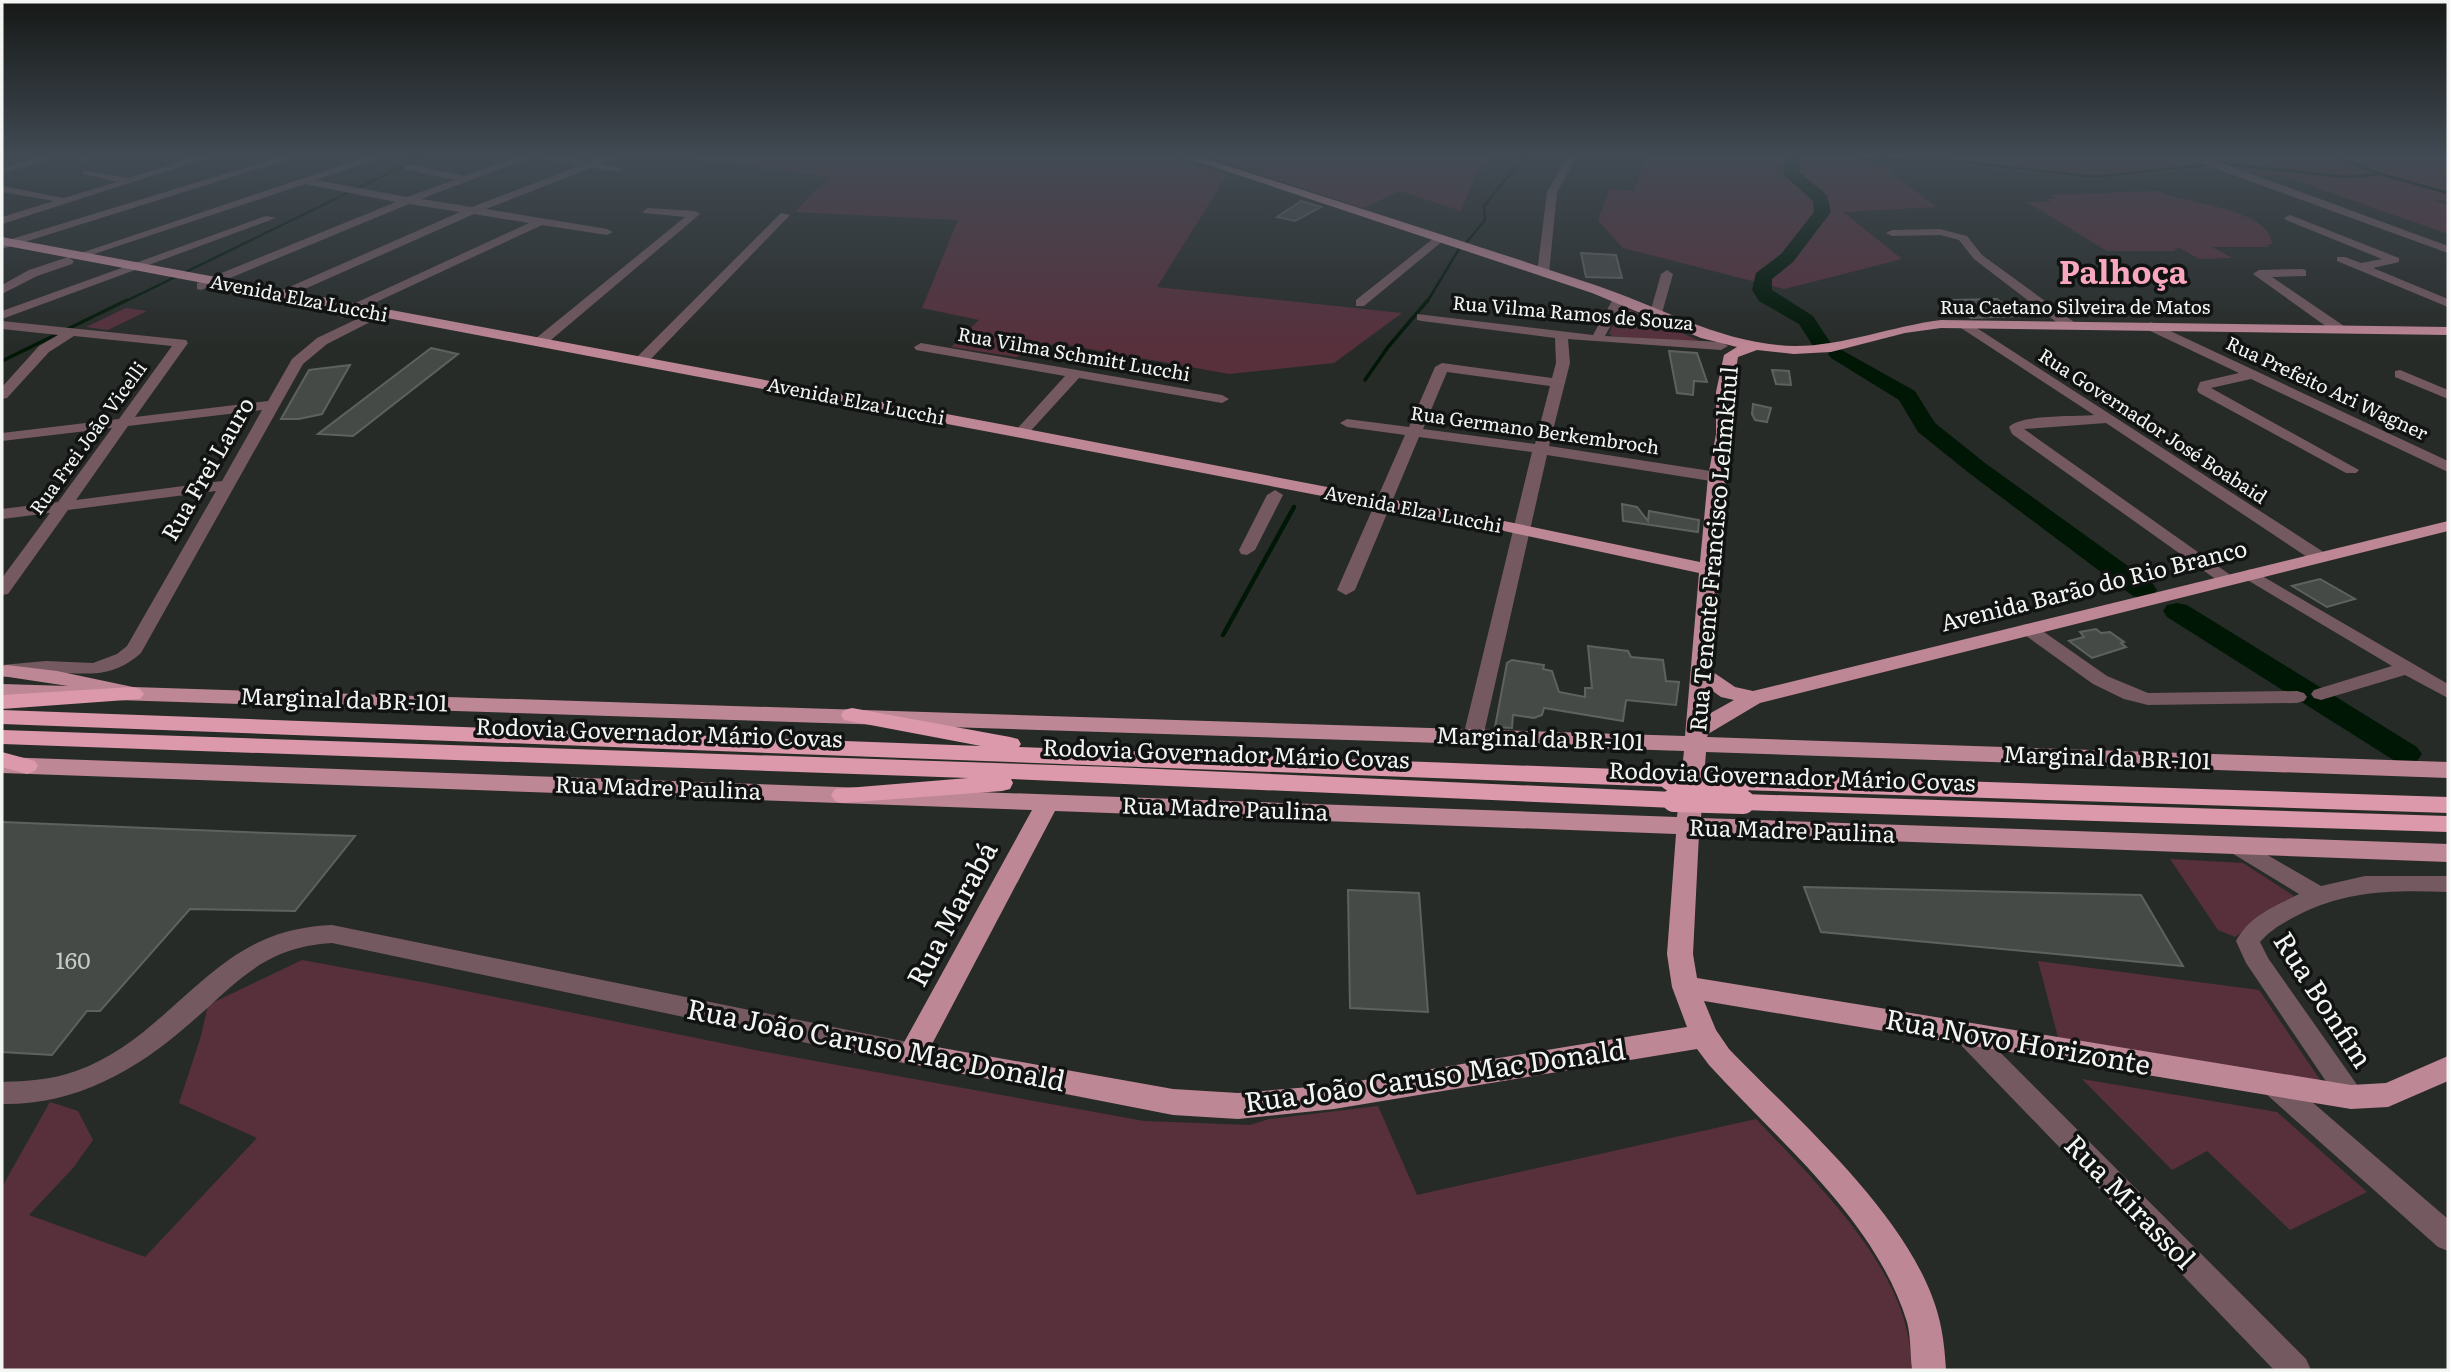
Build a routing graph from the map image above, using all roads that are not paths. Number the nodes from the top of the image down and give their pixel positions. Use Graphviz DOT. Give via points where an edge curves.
graph roads {
  1 [pos="90,219"];
  2 [pos="189,219"];
  3 [pos="267,219"];
  4 [pos="364,219"];
  5 [pos="454,219"];
  6 [pos="522,219"];
  7 [pos="689,219"];
  8 [pos="781,219"];
  9 [pos="1375,219"];
  10 [pos="1549,219"];
  11 [pos="2293,219"];
  12 [pos="2364,219"];
  13 [pos="540,222"];
  14 [pos="607,232"];
  15 [pos="1892,233"];
  16 [pos="1438,240"];
  17 [pos="4,245"];
  18 [pos="2448,250"];
  19 [pos="73,258"];
  20 [pos="2341,259"];
  21 [pos="2360,267"];
  22 [pos="130,270"];
  23 [pos="2302,272"];
  24 [pos="1543,273"];
  25 [pos="1667,275"];
  26 [pos="207,284"];
  27 [pos="2,290"];
  28 [pos="282,295"];
  29 [pos="1619,299"];
  30 [pos="1360,303"];
  31 [pos="2448,303"];
  32 [pos="1656,313"];
  33 [pos="360,314"];
  34 [pos="2,315"];
  35 [pos="1422,317"];
  36 [pos="2,325"];
  37 [pos="1966,325"];
  38 [pos="2069,325"];
  39 [pos="2151,326"];
  40 [pos="2339,329"];
  41 [pos="65,331"];
  42 [pos="2448,331"];
  43 [pos="1561,334"];
  44 [pos="1706,335"];
  45 [pos="1597,339"];
  46 [pos="540,342"];
  47 [pos="1754,346"];
  48 [pos="920,347"];
  49 [pos="1726,350"];
  50 [pos="642,360"];
  51 [pos="2253,374"];
  52 [pos="2400,374"];
  53 [pos="1074,375"];
  54 [pos="1558,383"];
  55 [pos="770,391"];
  56 [pos="2,395"];
  57 [pos="2448,395"];
  58 [pos="1222,399"];
  59 [pos="271,405"];
  60 [pos="2105,419"];
  61 [pos="123,422"];
  62 [pos="1347,423"];
  63 [pos="1414,431"];
  64 [pos="1021,433"];
  65 [pos="2,437"];
  66 [pos="1541,449"];
  67 [pos="2448,467"];
  68 [pos="2351,470"];
  69 [pos="1717,477"];
  70 [pos="225,485"];
  71 [pos="1275,495"];
  72 [pos="63,505"];
  73 [pos="1380,509"];
  74 [pos="2,514"];
  75 [pos="2448,526"];
  76 [pos="1522,536"];
  77 [pos="1247,550"];
  78 [pos="2319,557"];
  79 [pos="2250,574"];
  80 [pos="1708,575"];
  81 [pos="2227,579"];
  82 [pos="2,590"];
  83 [pos="1346,590"];
  84 [pos="2028,629"];
  85 [pos="2407,667"];
  86 [pos="1701,674"];
  87 [pos="4,677"];
  88 [pos="2448,692"];
  89 [pos="133,694"];
  90 [pos="2321,694"];
  91 [pos="2297,696"];
  92 [pos="1753,698"];
  93 [pos="2,702"];
  94 [pos="852,715"];
  95 [pos="2,717"];
  96 [pos="2,737"];
  97 [pos="1473,737"];
  98 [pos="1696,738"];
  99 [pos="1656,743"];
  100 [pos="1084,757"];
  101 [pos="2,763"];
  102 [pos="1693,769"];
  103 [pos="2448,770"];
  104 [pos="1113,775"];
  105 [pos="1672,789"];
  106 [pos="1741,792"];
  107 [pos="843,795"];
  108 [pos="1048,803"];
  109 [pos="2448,805"];
  110 [pos="2448,824"];
  111 [pos="1688,827"];
  112 [pos="2238,846"];
  113 [pos="2448,853"];
  114 [pos="2448,884"];
  115 [pos="2318,895"];
  116 [pos="1685,987"];
  117 [pos="1965,1033"];
  118 [pos="1704,1036"];
  119 [pos="912,1055"];
  120 [pos="2448,1068"];
  121 [pos="2274,1085"];
  122 [pos="2,1093"];
  123 [pos="2351,1097"];
  124 [pos="2448,1237"];
  125 [pos="1929,1370"];
  126 [pos="2295,1370"];
  1 -- 17 [label="street"];
  2 -- 19 [label="street"];
  3 -- 22 [label="street"];
  4 -- 26 [label="street"];
  5 -- 28 [label="street"];
  6 -- 13 [label="street"];
  7 -- 46 [label="street"];
  8 -- 50 [label="street"];
  9 -- 16 [label="main road"];
  10 -- 24 [label="street"];
  11 -- 21 [label="street" via="2395,260"];
  12 -- 18 [label="street"];
  13 -- 14 [label="street"];
  13 -- 33 [label="street, Rua Frei Lauro"];
  15 -- 38 [label="street" via="1955,234 1978,257"];
  16 -- 24 [label="main road"];
  16 -- 30 [label="street"];
  17 -- 19 [label="main road, Avenida Elza Lucchi"];
  19 -- 22 [label="main road, Avenida Elza Lucchi"];
  19 -- 27 [label="street"];
  20 -- 21 [label="street"];
  21 -- 31 [label="street"];
  22 -- 26 [label="main road, Avenida Elza Lucchi"];
  22 -- 34 [label="street"];
  23 -- 40 [label="street" via="2259,274"];
  24 -- 29 [label="main road"];
  25 -- 32 [label="street"];
  26 -- 28 [label="main road, Avenida Elza Lucchi"];
  26 -- 33 [label="main road, Avenida Elza Lucchi"];
  28 -- 33 [label="main road, Avenida Elza Lucchi"];
  29 -- 32 [label="main road"];
  29 -- 45 [label="street"];
  32 -- 44 [label="main road"];
  33 -- 46 [label="main road, Avenida Elza Lucchi"];
  33 -- 55 [label="main road, Avenida Elza Lucchi"];
  33 -- 59 [label="street, Rua Frei Lauro" via="303,355"];
  35 -- 43 [label="street, Rua Vilma Ramos de Souza"];
  36 -- 41 [label="street"];
  37 -- 38 [label="main road, Rua Caetano Silveira de Matos"];
  37 -- 47 [label="main road, Rua Caetano Silveira de Matos" via="1916,327 1831,348"];
  37 -- 60 [label="street, Rua Governador José Boabaid"];
  38 -- 39 [label="main road, Rua Caetano Silveira de Matos"];
  39 -- 40 [label="main road, Rua Caetano Silveira de Matos"];
  39 -- 51 [label="street, Rua Prefeito Ari Wagner"];
  40 -- 42 [label="main road, Rua Caetano Silveira de Matos"];
  41 -- 56 [label="street"];
  41 -- 61 [label="street, Rua Frei João Vicelli" via="181,343"];
  43 -- 45 [label="street, Rua Vilma Ramos de Souza"];
  43 -- 54 [label="street" via="1563,363"];
  44 -- 47 [label="main road, Rua Caetano Silveira de Matos"];
  44 -- 49 [label="main road, Rua Tenente Francisco Lehmkhul"];
  45 -- 49 [label="street, Rua Vilma Ramos de Souza"];
  46 -- 50 [label="main road, Avenida Elza Lucchi"];
  47 -- 49 [label="main road, Rua Tenente Francisco Lehmkhul"];
  48 -- 53 [label="street, Rua Vilma Schmitt Lucchi"];
  49 -- 69 [label="main road, Rua Tenente Francisco Lehmkhul" via="1724,434"];
  50 -- 55 [label="main road, Avenida Elza Lucchi"];
  51 -- 67 [label="street, Rua Prefeito Ari Wagner"];
  51 -- 68 [label="street" via="2205,385 2204,390"];
  52 -- 57 [label="street"];
  53 -- 58 [label="street, Rua Vilma Schmitt Lucchi"];
  53 -- 64 [label="street"];
  54 -- 63 [label="street" via="1442,367"];
  54 -- 66 [label="street"];
  55 -- 64 [label="main road, Avenida Elza Lucchi"];
  55 -- 71 [label="main road, Avenida Elza Lucchi"];
  59 -- 61 [label="street"];
  59 -- 70 [label="street, Rua Frei Lauro"];
  60 -- 78 [label="street, Rua Governador José Boabaid"];
  60 -- 81 [label="street" via="2016,427"];
  61 -- 65 [label="street"];
  61 -- 72 [label="street, Rua Frei João Vicelli"];
  62 -- 63 [label="street, Rua Germano Berkembroch"];
  63 -- 66 [label="street, Rua Germano Berkembroch"];
  63 -- 73 [label="street"];
  64 -- 73 [label="main road, Avenida Elza Lucchi"];
  66 -- 69 [label="street, Rua Germano Berkembroch"];
  66 -- 76 [label="street"];
  69 -- 80 [label="main road, Rua Tenente Francisco Lehmkhul"];
  70 -- 72 [label="street"];
  70 -- 87 [label="street, Rua Frei Lauro" via="134,649 113,666 50,667"];
  71 -- 73 [label="main road, Avenida Elza Lucchi"];
  71 -- 77 [label="street"];
  72 -- 74 [label="street"];
  72 -- 82 [label="street, Rua Frei João Vicelli"];
  73 -- 76 [label="main road, Avenida Elza Lucchi"];
  73 -- 83 [label="street"];
  75 -- 78 [label="main road, Avenida Barão do Rio Branco"];
  76 -- 80 [label="main road, Avenida Elza Lucchi"];
  76 -- 97 [label="street"];
  78 -- 79 [label="main road, Avenida Barão do Rio Branco"];
  79 -- 81 [label="main road, Avenida Barão do Rio Branco"];
  79 -- 85 [label="street"];
  80 -- 86 [label="main road, Rua Tenente Francisco Lehmkhul"];
  81 -- 84 [label="main road, Avenida Barão do Rio Branco"];
  84 -- 91 [label="street" via="2107,686 2128,695 2148,699"];
  84 -- 92 [label="main road, Avenida Barão do Rio Branco"];
  85 -- 88 [label="street"];
  85 -- 90 [label="street"];
  86 -- 92 [label="main road" via="1728,692"];
  86 -- 98 [label="main road, Rua Tenente Francisco Lehmkhul"];
  87 -- 89 [label="main road, Marginal da BR-101"];
  89 -- 93 [label="highway"];
  89 -- 94 [label="main road, Marginal da BR-101"];
  92 -- 98 [label="main road, Avenida Barão do Rio Branco"];
  94 -- 97 [label="main road, Marginal da BR-101"];
  94 -- 100 [label="highway"];
  95 -- 100 [label="highway, Rodovia Governador Mário Covas"];
  96 -- 104 [label="highway, Rodovia Governador Mário Covas"];
  97 -- 99 [label="main road, Marginal da BR-101"];
  98 -- 99 [label="main road, Marginal da BR-101"];
  98 -- 102 [label="main road, Rua Tenente Francisco Lehmkhul"];
  98 -- 103 [label="main road, Marginal da BR-101"];
  99 -- 102 [label="main road"];
  100 -- 105 [label="highway, Rodovia Governador Mário Covas"];
  101 -- 107 [label="main road, Rua Madre Paulina"];
  102 -- 111 [label="main road, Rua Tenente Francisco Lehmkhul"];
  104 -- 105 [label="highway, Rodovia Governador Mário Covas"];
  104 -- 107 [label="highway"];
  105 -- 106 [label="highway, Rodovia Governador Mário Covas, bridge"];
  106 -- 109 [label="highway, Rodovia Governador Mário Covas"];
  106 -- 110 [label="highway, Rodovia Governador Mário Covas"];
  107 -- 108 [label="main road, Rua Madre Paulina"];
  108 -- 111 [label="main road, Rua Madre Paulina"];
  108 -- 119 [label="main road, Rua Marabá"];
  111 -- 112 [label="main road, Rua Madre Paulina"];
  111 -- 116 [label="main road, Rua Tenente Francisco Lehmkhul" via="1680,954"];
  112 -- 113 [label="main road, Rua Madre Paulina"];
  112 -- 115 [label="street"];
  114 -- 115 [label="street, Rua Bonfim" via="2373,881"];
  115 -- 123 [label="street, Rua Bonfim" via="2255,930 2248,941 2258,963"];
  116 -- 117 [label="main road, Rua Novo Horizonte"];
  116 -- 118 [label="main road, Rua Tenente Francisco Lehmkhul"];
  117 -- 121 [label="main road, Rua Novo Horizonte"];
  117 -- 126 [label="street, Rua Mirassol"];
  118 -- 119 [label="main road, Rua João Caruso Mac Donald" via="1334,1097 1238,1106 1172,1102"];
  118 -- 125 [label="main road, Rua Tenente Francisco Lehmkhul" via="1882,1237 1922,1316 1930,1347"];
  119 -- 122 [label="street, Rua João Caruso Mac Donald" via="332,934 306,935 238,966 145,1046 94,1078 41,1093"];
  120 -- 123 [label="main road, Rua Novo Horizonte" via="2388,1095"];
  121 -- 123 [label="main road, Rua Novo Horizonte"];
  121 -- 124 [label="street"];
}
